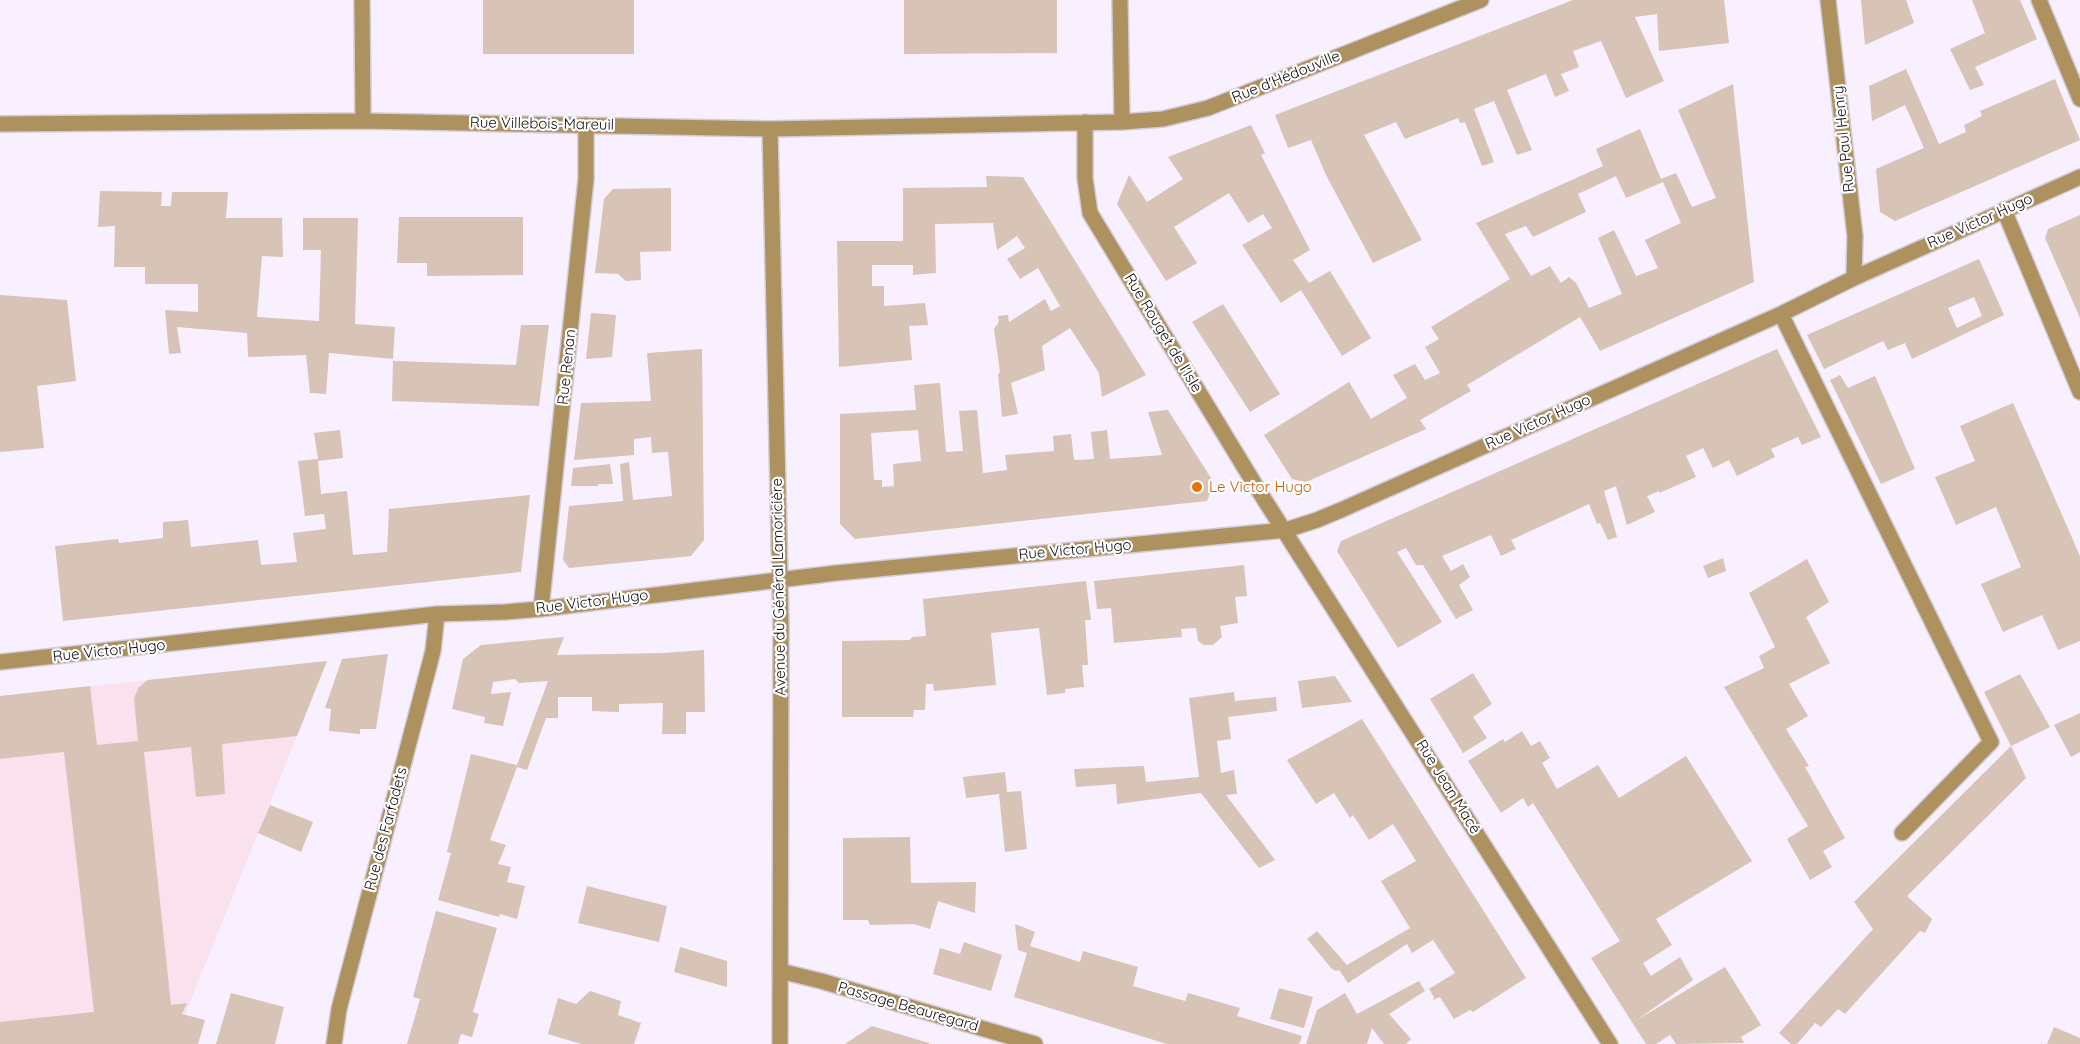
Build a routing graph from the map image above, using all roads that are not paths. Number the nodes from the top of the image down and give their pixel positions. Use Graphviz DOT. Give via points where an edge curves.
graph roads {
  1 [pos="362,0"];
  2 [pos="1120,0"];
  3 [pos="1481,0"];
  4 [pos="1828,0"];
  5 [pos="2039,0"];
  6 [pos="2080,99"];
  7 [pos="363,121"];
  8 [pos="1085,122"];
  9 [pos="1122,122"];
  10 [pos="0,124"];
  11 [pos="586,125"];
  12 [pos="770,129"];
  13 [pos="2080,177"];
  14 [pos="2004,210"];
  15 [pos="1854,278"];
  16 [pos="1781,314"];
  17 [pos="2080,392"];
  18 [pos="1286,530"];
  19 [pos="779,579"];
  20 [pos="541,609"];
  21 [pos="437,614"];
  22 [pos="0,662"];
  23 [pos="1902,833"];
  24 [pos="780,971"];
  25 [pos="334,1044"];
  26 [pos="780,1044"];
  27 [pos="1035,1044"];
  28 [pos="1610,1044"];
  1 -- 7 [label="street"];
  2 -- 9 [label="street"];
  3 -- 9 [label="street, Rue d'Hédouville" via="1208,108 1163,119"];
  4 -- 15 [label="street, Rue Paul Henry" via="1855,236"];
  5 -- 6 [label="street"];
  7 -- 10 [label="street, Rue Villebois-Mareuil"];
  7 -- 11 [label="street, Rue Villebois-Mareuil"];
  8 -- 9 [label="street, Rue d'Hédouville"];
  8 -- 12 [label="street, Rue Villebois-Mareuil"];
  8 -- 18 [label="street, Rue Rouget de l'Isle" via="1085,178 1090,213"];
  11 -- 12 [label="street, Rue Villebois-Mareuil"];
  11 -- 20 [label="street, Rue Renan" via="586,179"];
  12 -- 19 [label="street, Avenue du Général Lamoricière"];
  13 -- 14 [label="street, Rue Victor Hugo"];
  14 -- 15 [label="street, Rue Victor Hugo"];
  14 -- 17 [label="street"];
  15 -- 16 [label="street, Rue Victor Hugo"];
  16 -- 18 [label="street, Rue Victor Hugo" via="1341,510"];
  16 -- 23 [label="street" via="1991,742"];
  18 -- 19 [label="street, Rue Victor Hugo"];
  18 -- 28 [label="street, Rue Jean Macé"];
  19 -- 20 [label="street, Rue Victor Hugo"];
  19 -- 24 [label="street, Avenue du Général Lamoricière"];
  20 -- 21 [label="street, Rue Victor Hugo"];
  21 -- 22 [label="street, Rue Victor Hugo"];
  21 -- 25 [label="street, Rue des Farfadets" via="433,651 345,987"];
  24 -- 26 [label="street, Avenue du Général Lamoricière"];
  24 -- 27 [label="street, Passage Beauregard"];
}
